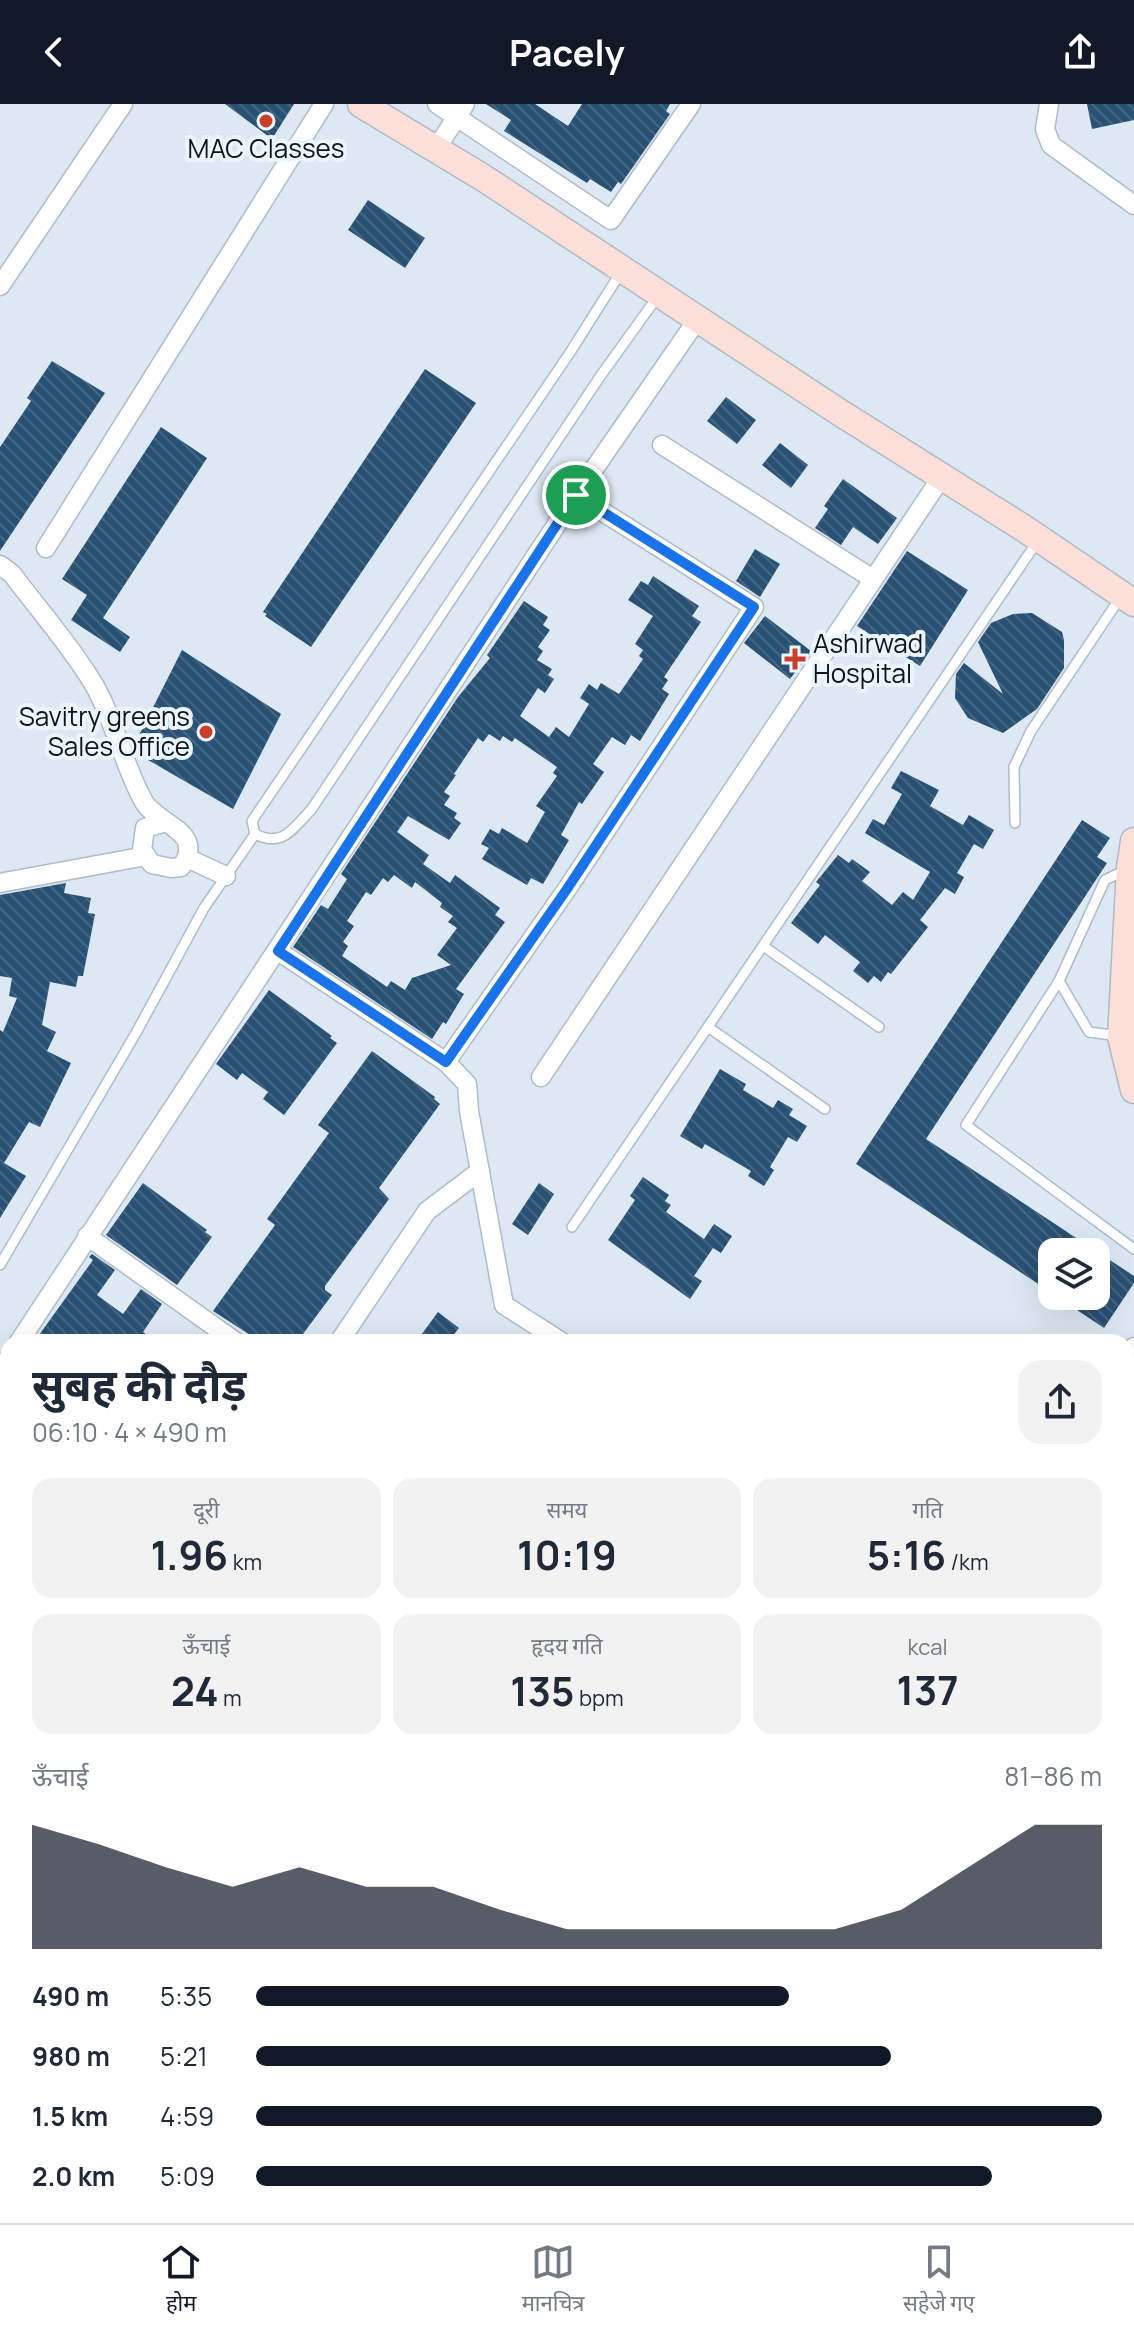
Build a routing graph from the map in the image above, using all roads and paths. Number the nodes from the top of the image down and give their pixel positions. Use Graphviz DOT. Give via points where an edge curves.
graph roads {
  1 [pos="123,104"];
  2 [pos="324,104"];
  3 [pos="361,104"];
  4 [pos="437,104"];
  5 [pos="691,104"];
  6 [pos="1049,104"];
  7 [pos="461,110"];
  8 [pos="436,149"];
  9 [pos="1134,205"];
  10 [pos="623,269"];
  11 [pos="0,286"];
  12 [pos="660,293"];
  13 [pos="697,320"];
  14 [pos="662,445"];
  15 [pos="941,478"];
  16 [pos="576,495"];
  17 [pos="1039,539"];
  18 [pos="46,548"];
  19 [pos="0,565"];
  20 [pos="873,579"];
  21 [pos="1128,599"];
  22 [pos="166,822"];
  23 [pos="1015,823"];
  24 [pos="255,834"];
  25 [pos="1134,841"];
  26 [pos="146,856"];
  27 [pos="187,858"];
  28 [pos="1130,868"];
  29 [pos="226,876"];
  30 [pos="0,883"];
  31 [pos="763,946"];
  32 [pos="278,951"];
  33 [pos="1059,981"];
  34 [pos="708,1027"];
  35 [pos="879,1027"];
  36 [pos="1128,1038"];
  37 [pos="446,1062"];
  38 [pos="541,1077"];
  39 [pos="1134,1090"];
  40 [pos="825,1109"];
  41 [pos="480,1171"];
  42 [pos="572,1227"];
  43 [pos="87,1236"];
  44 [pos="1134,1249"];
  45 [pos="0,1265"];
  46 [pos="24,1334"];
  47 [pos="225,1334"];
  48 [pos="344,1334"];
  49 [pos="549,1334"];
  1 -- 11 [label="street"];
  2 -- 18 [label="street"];
  3 -- 8 [label="street"];
  4 -- 7 [label="street"];
  5 -- 7 [label="street" via="611,220"];
  6 -- 9 [label="street" via="1045,129 1051,145"];
  7 -- 8 [label="street"];
  8 -- 10 [label="street"];
  10 -- 12 [label="street"];
  10 -- 24 [label="lane" via="252,821"];
  12 -- 13 [label="street"];
  12 -- 24 [label="lane" via="311,810 280,840"];
  13 -- 15 [label="street"];
  13 -- 16 [label="street"];
  14 -- 20 [label="street"];
  15 -- 17 [label="street"];
  15 -- 20 [label="street"];
  16 -- 32 [label="street"];
  16 -- 37 [label="street" via="754,607"];
  17 -- 21 [label="street"];
  17 -- 31 [label="lane"];
  19 -- 22 [label="street" via="94,684 145,805"];
  20 -- 38 [label="street"];
  21 -- 23 [label="lane" via="1031,731 1014,767"];
  22 -- 26 [label="street" via="145,828"];
  22 -- 27 [label="street" via="180,830"];
  24 -- 29 [label="lane"];
  25 -- 28 [label="street"];
  26 -- 27 [label="street" via="152,864 171,868 181,867"];
  26 -- 30 [label="street"];
  27 -- 29 [label="street"];
  28 -- 33 [label="lane" via="1105,880"];
  28 -- 36 [label="street"];
  29 -- 45 [label="lane"];
  31 -- 34 [label="lane"];
  31 -- 35 [label="lane"];
  32 -- 37 [label="street"];
  32 -- 43 [label="street"];
  33 -- 36 [label="lane" via="1089,1032"];
  33 -- 44 [label="lane" via="966,1125"];
  34 -- 40 [label="lane"];
  34 -- 42 [label="lane"];
  36 -- 39 [label="street"];
  37 -- 41 [label="street" via="467,1084"];
  41 -- 48 [label="street" via="427,1211"];
  41 -- 49 [label="street" via="504,1305"];
  43 -- 46 [label="street"];
  43 -- 47 [label="street"];
}
